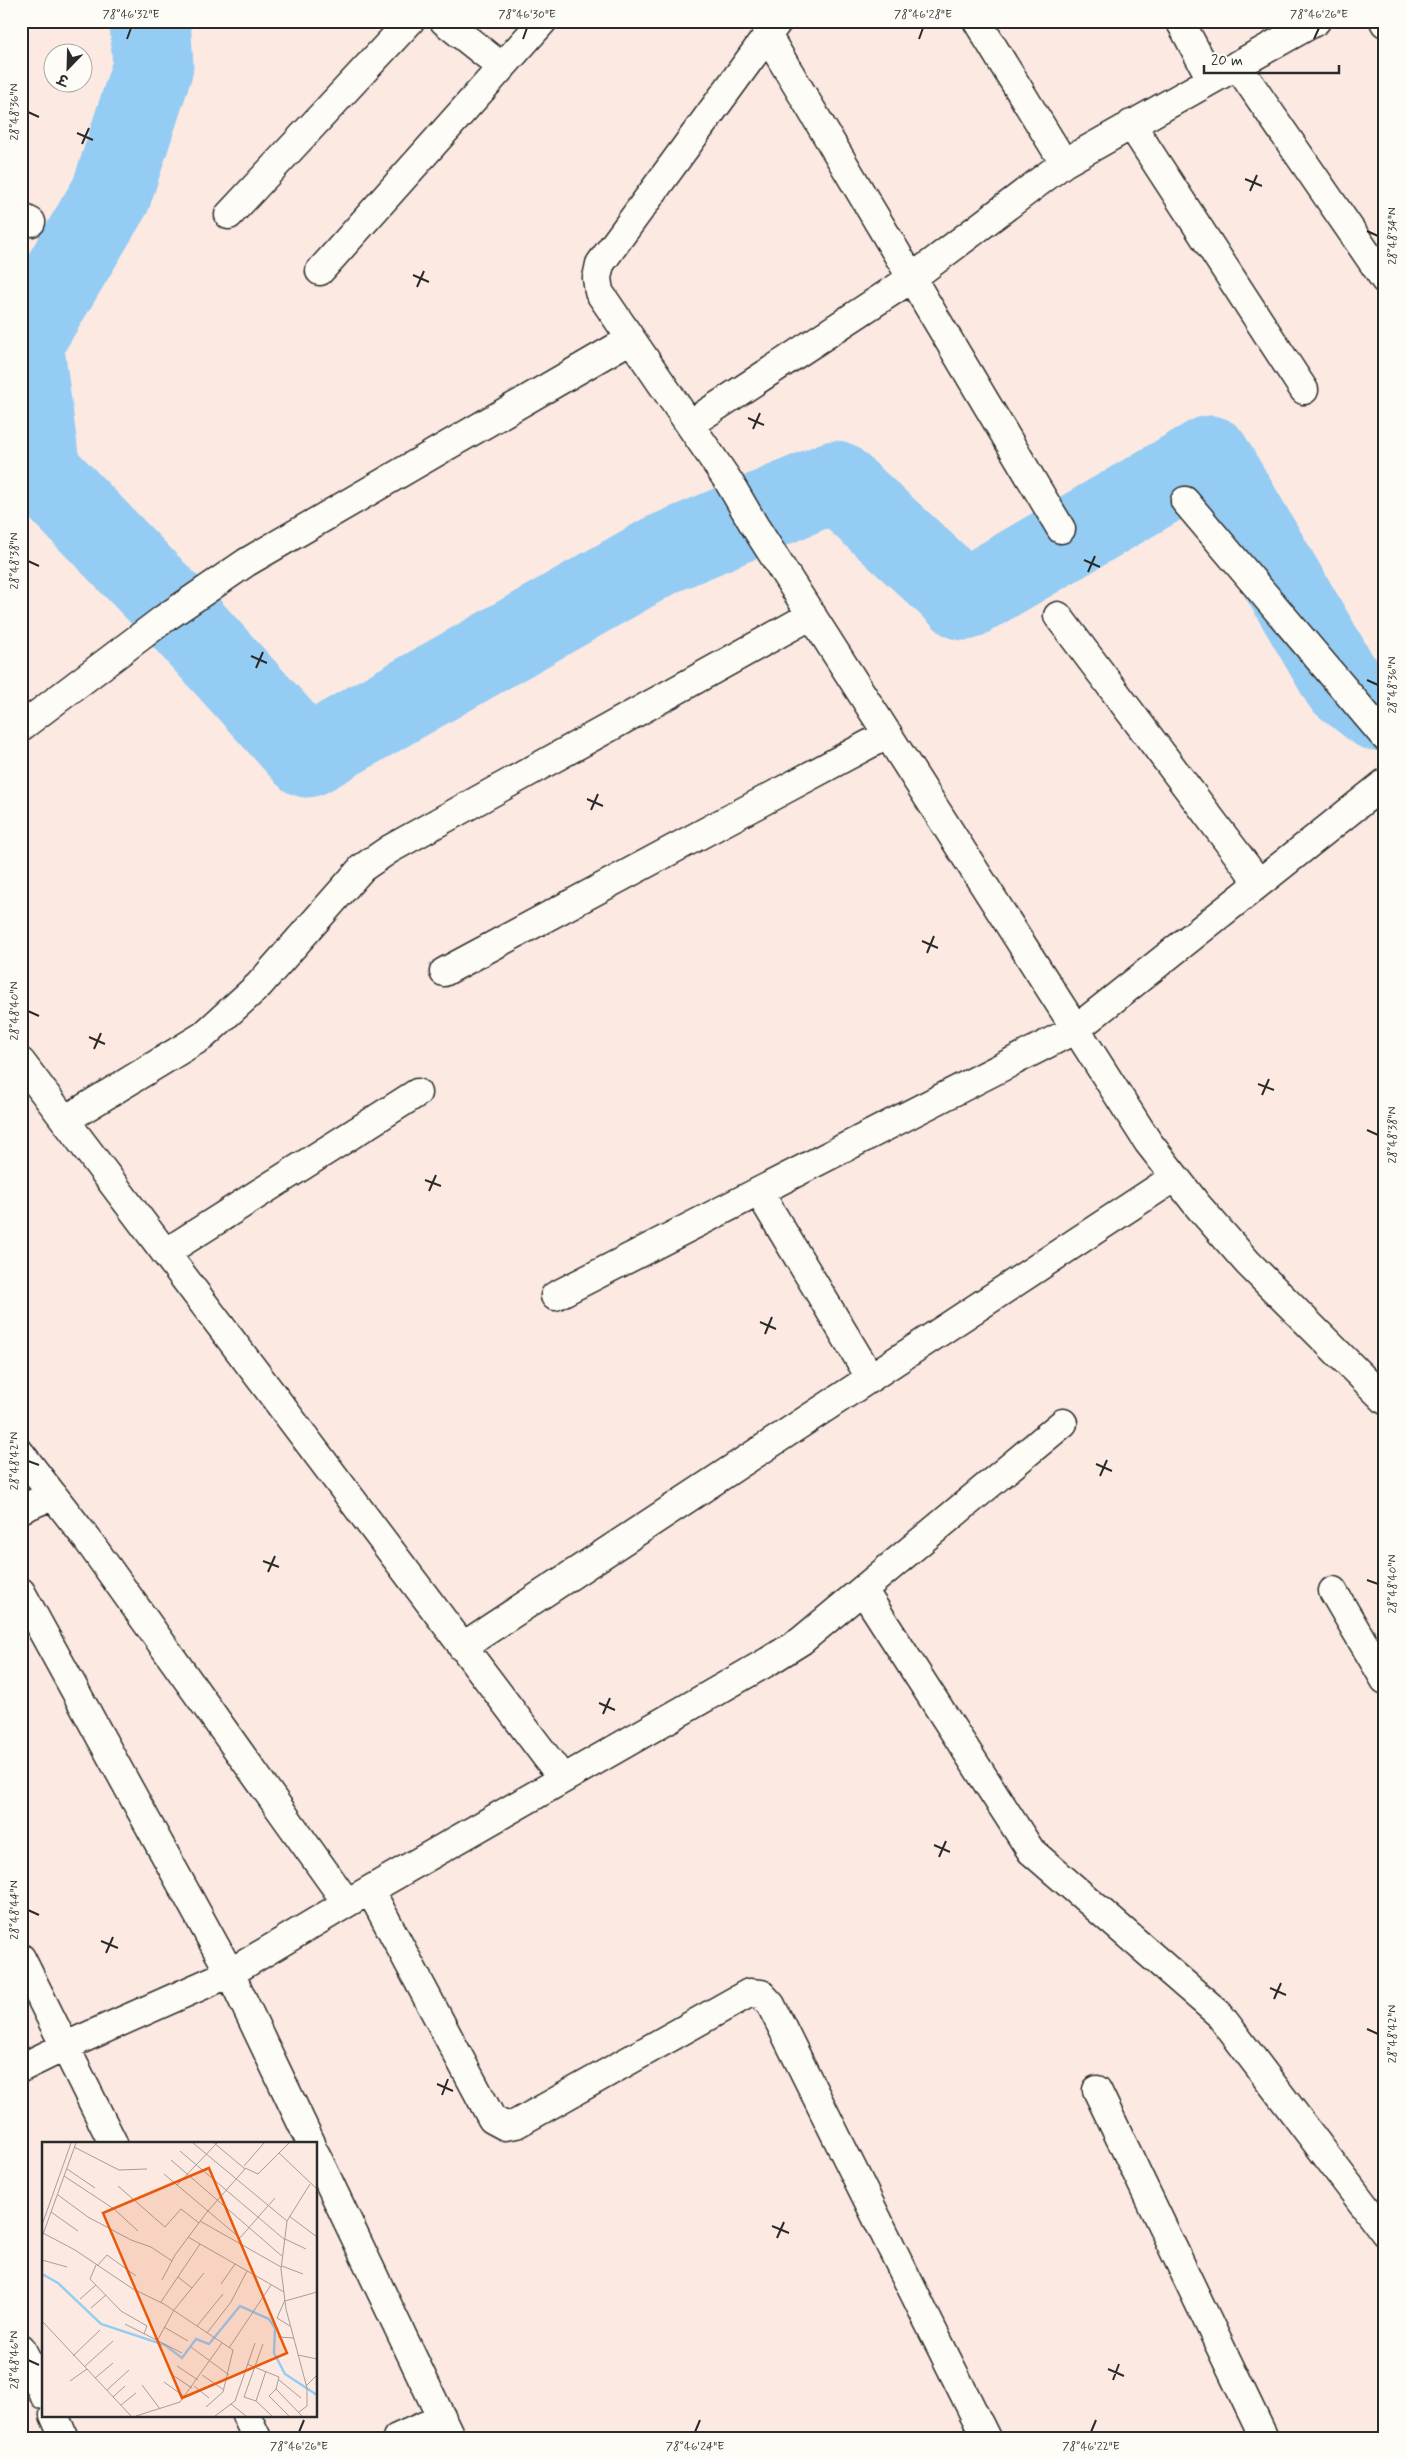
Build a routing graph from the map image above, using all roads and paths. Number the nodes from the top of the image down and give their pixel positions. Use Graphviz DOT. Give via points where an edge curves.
graph roads {
  1 [pos="410,21"];
  2 [pos="444,21"];
  3 [pos="543,21"];
  4 [pos="976,21"];
  5 [pos="1180,21"];
  6 [pos="1316,21"];
  7 [pos="772,28"];
  8 [pos="1237,64"];
  9 [pos="502,66"];
  10 [pos="1211,79"];
  11 [pos="1131,124"];
  12 [pos="1064,163"];
  13 [pos="229,215"];
  14 [pos="320,271"];
  15 [pos="912,278"];
  16 [pos="1385,280"];
  17 [pos="631,339"];
  18 [pos="1304,390"];
  19 [pos="690,424"];
  20 [pos="1186,501"];
  21 [pos="1061,529"];
  22 [pos="812,616"];
  23 [pos="1058,616"];
  24 [pos="21,727"];
  25 [pos="888,734"];
  26 [pos="1385,737"];
  27 [pos="1385,783"];
  28 [pos="1259,883"];
  29 [pos="444,972"];
  30 [pos="1076,1029"];
  31 [pos="21,1062"];
  32 [pos="417,1093"];
  33 [pos="65,1120"];
  34 [pos="1175,1177"];
  35 [pos="759,1192"];
  36 [pos="165,1253"];
  37 [pos="555,1296"];
  38 [pos="870,1378"];
  39 [pos="1385,1400"];
  40 [pos="1063,1423"];
  41 [pos="21,1454"];
  42 [pos="53,1495"];
  43 [pos="21,1509"];
  44 [pos="863,1590"];
  45 [pos="1333,1591"];
  46 [pos="21,1592"];
  47 [pos="462,1647"];
  48 [pos="1385,1680"];
  49 [pos="563,1780"];
  50 [pos="358,1897"];
  51 [pos="21,1958"];
  52 [pos="230,1973"];
  53 [pos="66,2046"];
  54 [pos="21,2068"];
  55 [pos="1097,2090"];
  56 [pos="113,2142"];
  57 [pos="311,2142"];
  58 [pos="318,2159"];
  59 [pos="1385,2233"];
  60 [pos="21,2348"];
  61 [pos="42,2391"];
  62 [pos="54,2416"];
  63 [pos="246,2416"];
  64 [pos="447,2428"];
  65 [pos="64,2438"];
  66 [pos="257,2438"];
  67 [pos="396,2438"];
  68 [pos="986,2438"];
  69 [pos="1264,2438"];
  1 -- 13 [label="street"];
  2 -- 9 [label="street"];
  3 -- 9 [label="street"];
  4 -- 12 [label="street"];
  5 -- 10 [label="street"];
  6 -- 8 [label="street"];
  7 -- 15 [label="street"];
  7 -- 17 [label="street" via="600,264 599,292"];
  8 -- 10 [label="street"];
  8 -- 16 [label="street"];
  9 -- 14 [label="street"];
  10 -- 11 [label="street"];
  11 -- 12 [label="street"];
  11 -- 18 [label="street"];
  12 -- 15 [label="street"];
  15 -- 19 [label="street"];
  15 -- 21 [label="street"];
  17 -- 19 [label="street"];
  17 -- 24 [label="street" via="247,562 165,618"];
  19 -- 22 [label="street"];
  20 -- 26 [label="street"];
  22 -- 25 [label="street"];
  22 -- 33 [label="street" via="390,849 362,868 259,985 203,1036"];
  23 -- 28 [label="street"];
  25 -- 29 [label="street"];
  25 -- 30 [label="street"];
  27 -- 28 [label="street"];
  28 -- 30 [label="street"];
  30 -- 34 [label="street" via="1148,1142"];
  30 -- 35 [label="street"];
  31 -- 33 [label="street"];
  32 -- 36 [label="street"];
  33 -- 36 [label="street"];
  34 -- 38 [label="street"];
  34 -- 39 [label="street" via="1248,1262"];
  35 -- 37 [label="street"];
  35 -- 38 [label="street"];
  36 -- 47 [label="street"];
  38 -- 47 [label="street"];
  40 -- 44 [label="street"];
  41 -- 42 [label="street"];
  42 -- 43 [label="street"];
  42 -- 50 [label="street"];
  44 -- 49 [label="street" via="801,1641"];
  44 -- 59 [label="street" via="1031,1851 1219,2014"];
  45 -- 48 [label="street"];
  46 -- 52 [label="street"];
  47 -- 49 [label="street"];
  49 -- 50 [label="street"];
  50 -- 52 [label="street"];
  50 -- 68 [label="street" via="492,2118 505,2126 516,2124 748,1993 760,1994 771,2004"];
  51 -- 53 [label="street"];
  52 -- 53 [label="street"];
  52 -- 57 [label="street"];
  53 -- 54 [label="street"];
  53 -- 56 [label="street"];
  55 -- 69 [label="street"];
  58 -- 64 [label="street"];
  60 -- 61 [label="street"];
  62 -- 65 [label="street"];
  63 -- 66 [label="street"];
  64 -- 67 [label="street"];
}
